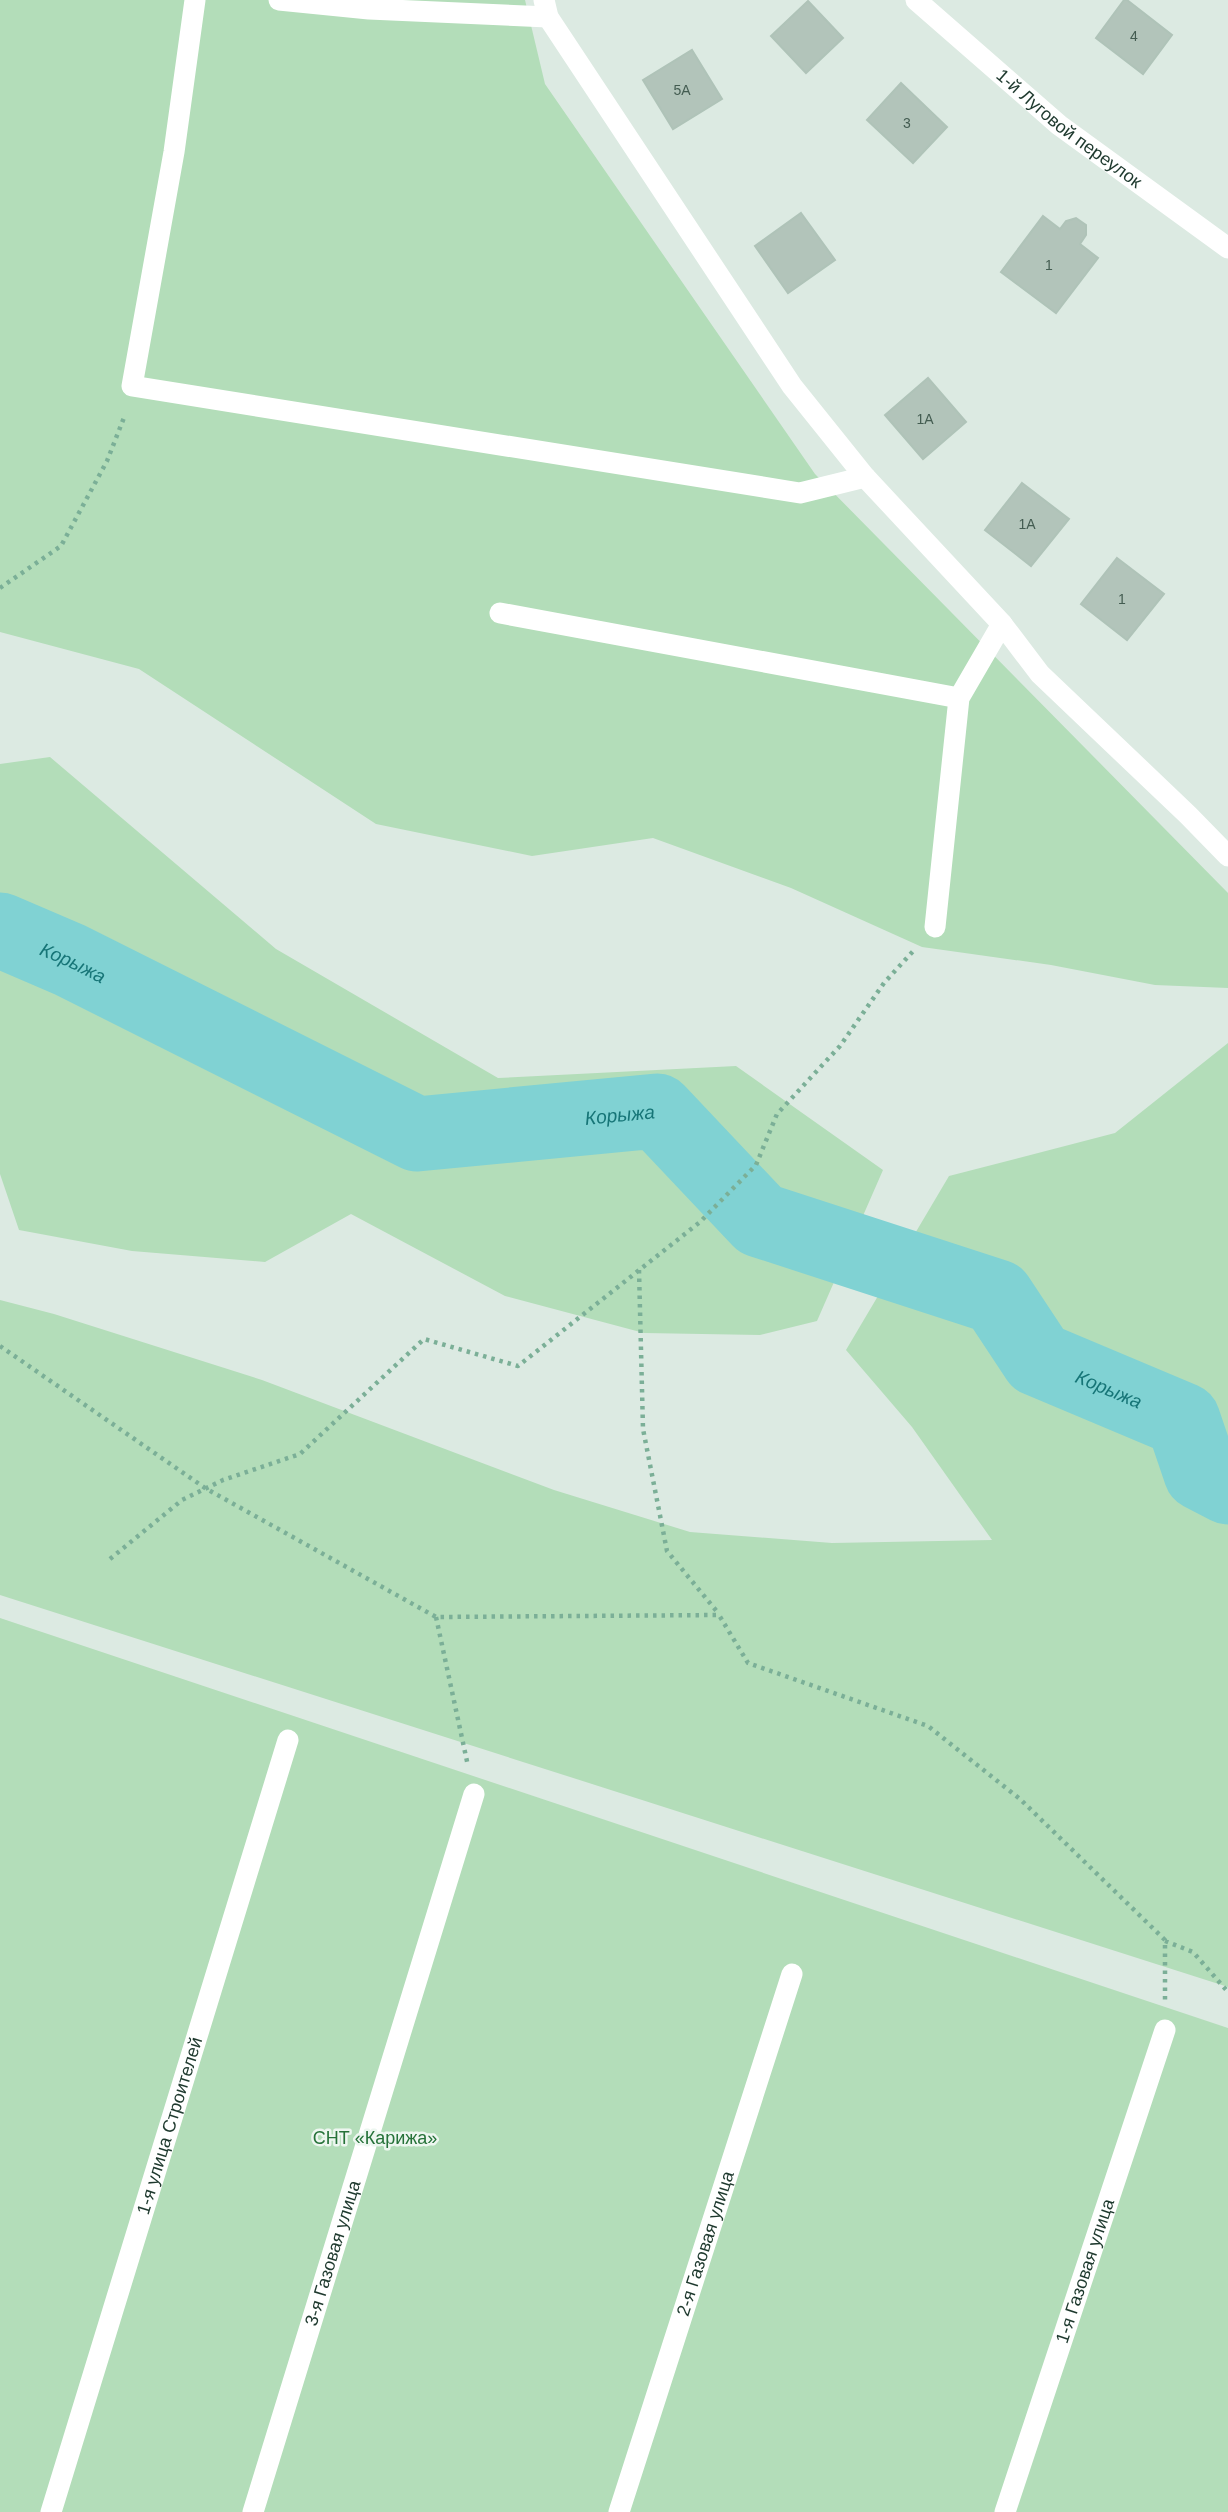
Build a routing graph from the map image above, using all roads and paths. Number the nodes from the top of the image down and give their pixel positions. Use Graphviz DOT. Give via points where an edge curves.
graph roads {
  1 [pos="195,0"];
  2 [pos="279,0"];
  3 [pos="916,0"];
  4 [pos="546,8"];
  5 [pos="1228,248"];
  6 [pos="124,425"];
  7 [pos="865,477"];
  8 [pos="0,588"];
  9 [pos="500,614"];
  10 [pos="1002,624"];
  11 [pos="959,698"];
  12 [pos="1228,856"];
  13 [pos="935,927"];
  14 [pos="639,1270"];
  15 [pos="0,1346"];
  16 [pos="205,1488"];
  17 [pos="110,1559"];
  18 [pos="719,1615"];
  19 [pos="436,1617"];
  20 [pos="288,1740"];
  21 [pos="474,1794"];
  22 [pos="1165,1940"];
  23 [pos="792,1974"];
  24 [pos="1228,1992"];
  25 [pos="1165,2030"];
  26 [pos="51,2512"];
  27 [pos="253,2512"];
  28 [pos="619,2512"];
  29 [pos="1005,2512"];
  1 -- 7 [label="street" via="174,152 132,386 800,493"];
  2 -- 4 [label="street" via="369,9"];
  3 -- 5 [label="street, 1-й Луговой переулок" via="1059,125"];
  4 -- 7 [label="street" via="792,386"];
  6 -- 8 [label="path" via="61,546"];
  7 -- 10 [label="street"];
  9 -- 11 [label="street"];
  10 -- 11 [label="street"];
  10 -- 12 [label="street" via="1040,674"];
  11 -- 13 [label="street"];
  13 -- 14 [label="path" via="884,983 841,1046 777,1114 756,1165 701,1223"];
  14 -- 16 [label="path" via="517,1366 424,1339 300,1454"];
  14 -- 18 [label="path" via="643,1429 667,1551"];
  15 -- 16 [label="path"];
  16 -- 17 [label="path" via="182,1500"];
  16 -- 19 [label="path"];
  18 -- 19 [label="path"];
  18 -- 22 [label="path" via="748,1663 928,1726 1020,1799"];
  19 -- 21 [label="path"];
  20 -- 26 [label="street, 1-я улица Строителей"];
  21 -- 27 [label="street, 3-я Газовая улица"];
  22 -- 24 [label="path" via="1193,1952"];
  22 -- 25 [label="path"];
  23 -- 28 [label="street, 2-я Газовая улица"];
  25 -- 29 [label="street, 1-я Газовая улица"];
}
